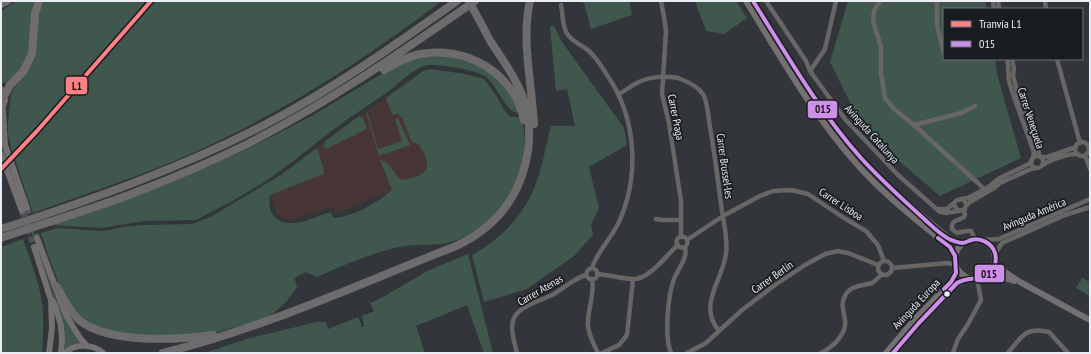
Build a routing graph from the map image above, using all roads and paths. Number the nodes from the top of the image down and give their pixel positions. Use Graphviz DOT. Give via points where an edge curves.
graph roads {
  1 [pos="7,1"];
  2 [pos="39,1"];
  3 [pos="457,1"];
  4 [pos="469,1"];
  5 [pos="473,1"];
  6 [pos="530,1"];
  7 [pos="661,1"];
  8 [pos="746,1"];
  9 [pos="753,1"];
  10 [pos="766,1"];
  11 [pos="836,1"];
  12 [pos="880,1"];
  13 [pos="936,1"];
  14 [pos="1,4"];
  15 [pos="561,5"];
  16 [pos="479,17"];
  17 [pos="943,50"];
  18 [pos="1007,60"];
  19 [pos="1012,60"];
  20 [pos="1057,60"];
  21 [pos="810,71"];
  22 [pos="662,77"];
  23 [pos="3,93"];
  24 [pos="618,94"];
  25 [pos="975,106"];
  26 [pos="2,112"];
  27 [pos="914,125"];
  28 [pos="533,142"];
  29 [pos="1080,143"];
  30 [pos="1076,147"];
  31 [pos="240,148"];
  32 [pos="1090,148"];
  33 [pos="528,150"];
  34 [pos="1,154"];
  35 [pos="1078,154"];
  36 [pos="1084,155"];
  37 [pos="1041,157"];
  38 [pos="1032,160"];
  39 [pos="1042,165"];
  40 [pos="1036,168"];
  41 [pos="1090,170"];
  42 [pos="984,189"];
  43 [pos="962,199"];
  44 [pos="1090,199"];
  45 [pos="954,203"];
  46 [pos="1090,207"];
  47 [pos="937,209"];
  48 [pos="963,209"];
  49 [pos="723,216"];
  50 [pos="656,219"];
  51 [pos="681,220"];
  52 [pos="1,229"];
  53 [pos="680,237"];
  54 [pos="1,238"];
  55 [pos="37,238"];
  56 [pos="975,239"];
  57 [pos="687,240"];
  58 [pos="983,240"];
  59 [pos="963,243"];
  60 [pos="678,245"];
  61 [pos="34,247"];
  62 [pos="685,247"];
  63 [pos="995,254"];
  64 [pos="955,256"];
  65 [pos="884,261"];
  66 [pos="996,263"];
  67 [pos="878,265"];
  68 [pos="956,266"];
  69 [pos="592,268"];
  70 [pos="892,268"];
  71 [pos="597,274"];
  72 [pos="586,275"];
  73 [pos="881,275"];
  74 [pos="986,277"];
  75 [pos="592,279"];
  76 [pos="974,279"];
  77 [pos="633,280"];
  78 [pos="1020,282"];
  79 [pos="56,286"];
  80 [pos="50,297"];
  81 [pos="1090,320"];
  82 [pos="719,331"];
  83 [pos="235,332"];
  84 [pos="87,346"];
  85 [pos="49,353"];
  86 [pos="61,353"];
  87 [pos="65,353"];
  88 [pos="103,353"];
  89 [pos="163,353"];
  90 [pos="180,353"];
  91 [pos="517,353"];
  92 [pos="598,353"];
  93 [pos="602,353"];
  94 [pos="671,353"];
  95 [pos="687,353"];
  96 [pos="821,353"];
  97 [pos="886,353"];
  98 [pos="893,353"];
  99 [pos="953,353"];
  100 [pos="1008,353"];
  101 [pos="1068,353"];
  1 -- 14 [label="highway"];
  2 -- 23 [label="highway" via="35,14 32,54 23,72"];
  3 -- 52 [label="highway" via="329,88 234,140 134,183"];
  4 -- 16 [label="highway, bridge"];
  5 -- 16 [label="highway"];
  5 -- 31 [label="highway" via="380,67 324,102"];
  6 -- 28 [label="highway" via="526,32"];
  7 -- 22 [label="street, Carrer Praga" via="666,31"];
  8 -- 64 [label="main road" via="836,139 870,178 950,247"];
  9 -- 59 [label="main road" via="816,101 855,152 891,189 940,231 954,241"];
  10 -- 21 [label="street, Avinguda Catalunya"];
  11 -- 21 [label="street" via="825,48"];
  12 -- 27 [label="street" via="873,16 881,47 880,73 884,93 894,109"];
  13 -- 17 [label="street" via="937,25"];
  15 -- 24 [label="street" via="568,36 591,53"];
  16 -- 28 [label="highway" via="523,91 529,111"];
  16 -- 33 [label="highway" via="523,99 529,124"];
  18 -- 38 [label="street, Carrer Veneçuela" via="1018,110 1034,153"];
  19 -- 37 [label="street, Carrer Veneçuela" via="1021,107"];
  20 -- 29 [label="street"];
  21 -- 47 [label="street, Avinguda Catalunya" via="845,119 898,175"];
  22 -- 24 [label="street, Carrer Brussel·les" via="643,80"];
  22 -- 49 [label="street, Carrer Brussel·les" via="685,81 698,88 704,95"];
  22 -- 51 [label="street, Carrer Praga" via="662,94 681,201"];
  23 -- 26 [label="main road" via="5,104"];
  24 -- 69 [label="street" via="627,117 632,146 632,170 626,205"];
  25 -- 27 [label="street" via="961,113"];
  26 -- 34 [label="main road" via="5,145 24,209"];
  27 -- 42 [label="street"];
  28 -- 90 [label="highway" via="527,175 515,200 497,222 474,240 288,318"];
  29 -- 30 [label="street"];
  29 -- 32 [label="street" via="1085,143"];
  30 -- 35 [label="street"];
  30 -- 37 [label="street"];
  31 -- 33 [label="highway" via="292,123 398,62 419,54 437,52 472,58 490,68 504,82 516,97 522,112"];
  31 -- 54 [label="highway" via="138,192"];
  32 -- 36 [label="street"];
  33 -- 83 [label="highway" via="522,179 512,197 497,218 473,237 456,246"];
  35 -- 36 [label="street"];
  35 -- 39 [label="street"];
  36 -- 41 [label="street"];
  37 -- 38 [label="street" via="1036,156"];
  37 -- 39 [label="street"];
  38 -- 40 [label="street" via="1032,166"];
  38 -- 42 [label="street"];
  39 -- 40 [label="street"];
  40 -- 48 [label="street" via="1000,183"];
  42 -- 43 [label="street"];
  43 -- 45 [label="street"];
  43 -- 48 [label="street" via="965,202"];
  44 -- 58 [label="street, Avinguda Amèrica" via="999,239"];
  45 -- 47 [label="street" via="947,209"];
  45 -- 48 [label="street" via="955,207"];
  46 -- 63 [label="street, Avinguda Amèrica" via="1065,215 1002,243"];
  47 -- 48 [label="street" via="944,213"];
  48 -- 56 [label="street" via="964,217 954,221 952,229 957,233 971,231"];
  49 -- 57 [label="street, Carrer Lisboa"];
  49 -- 65 [label="street, Carrer Lisboa" via="767,193 785,190 802,192 816,198 866,231 878,245"];
  49 -- 82 [label="street, Carrer Brussel·les" via="726,253 712,293 710,310 712,321"];
  50 -- 51 [label="street"];
  51 -- 53 [label="street, Carrer Praga"];
  53 -- 57 [label="street"];
  53 -- 60 [label="street" via="677,240"];
  55 -- 79 [label="main road"];
  56 -- 58 [label="main road"];
  56 -- 59 [label="main road"];
  57 -- 62 [label="street"];
  58 -- 63 [label="main road"];
  59 -- 64 [label="main road"];
  60 -- 62 [label="street"];
  60 -- 77 [label="street" via="650,272"];
  61 -- 80 [label="main road"];
  62 -- 94 [label="street" via="685,258 674,280 668,312 668,341"];
  63 -- 66 [label="main road"];
  64 -- 68 [label="main road"];
  65 -- 67 [label="street"];
  65 -- 70 [label="street" via="890,263"];
  66 -- 74 [label="main road"];
  66 -- 78 [label="main road"];
  67 -- 73 [label="street"];
  67 -- 82 [label="street, Carrer Berlín" via="848,253 838,251 825,254 775,285"];
  68 -- 70 [label="street" via="948,263"];
  68 -- 76 [label="main road" via="962,275"];
  68 -- 97 [label="main road, Avinguda Europa" via="951,282"];
  69 -- 71 [label="street"];
  69 -- 72 [label="street" via="587,270"];
  70 -- 73 [label="street" via="890,274"];
  71 -- 75 [label="street"];
  71 -- 77 [label="street"];
  72 -- 75 [label="street"];
  72 -- 91 [label="street, Carrer Atenas" via="518,313 511,326"];
  73 -- 96 [label="street" via="873,282 855,287 846,294 842,305 844,330 834,345"];
  74 -- 76 [label="main road"];
  74 -- 78 [label="main road" via="998,276"];
  75 -- 92 [label="street" via="588,327"];
  76 -- 98 [label="main road, Avinguda Europa" via="957,284"];
  76 -- 99 [label="street" via="981,300 958,339"];
  77 -- 93 [label="street" via="627,335 619,345"];
  78 -- 81 [label="main road"];
  79 -- 83 [label="highway" via="74,316 104,332 167,339"];
  79 -- 84 [label="main road" via="69,321"];
  80 -- 85 [label="main road" via="52,328"];
  80 -- 86 [label="main road" via="61,326"];
  82 -- 95 [label="street, Carrer Berlín" via="703,345"];
  83 -- 89 [label="highway"];
  84 -- 87 [label="main road" via="77,346"];
  84 -- 88 [label="main road"];
  100 -- 101 [label="street" via="1025,333 1033,330 1049,332"];
}
